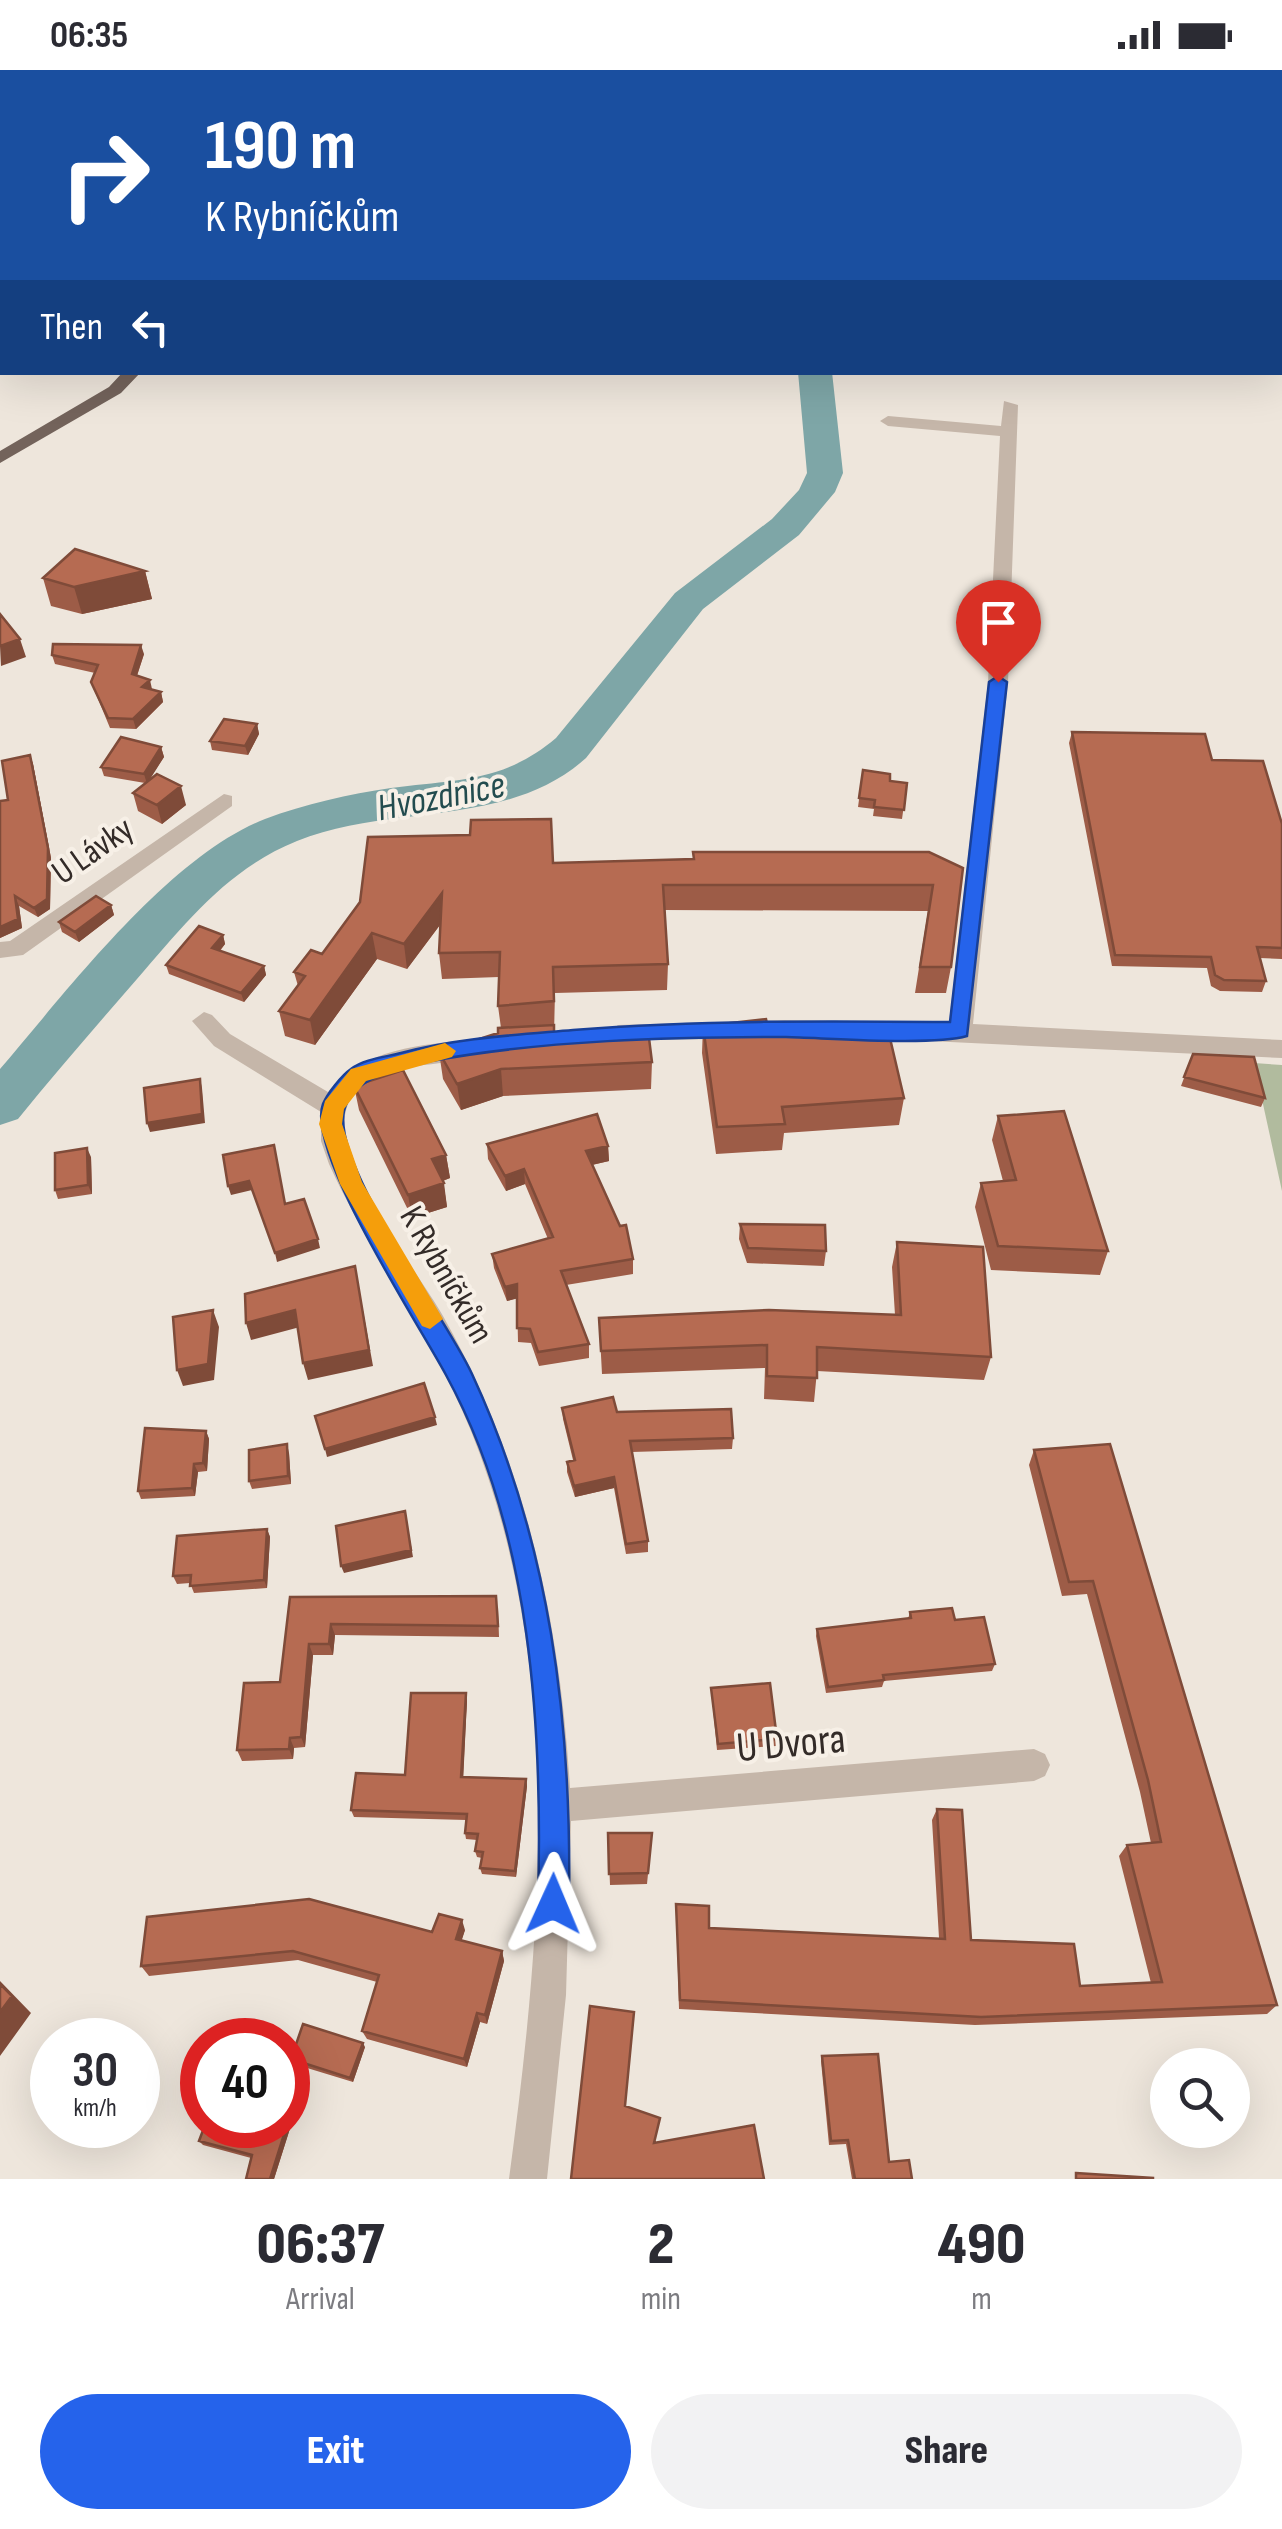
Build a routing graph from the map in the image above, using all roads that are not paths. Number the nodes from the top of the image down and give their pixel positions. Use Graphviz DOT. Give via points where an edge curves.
graph roads {
  1 [pos="130,375"];
  2 [pos="1010,405"];
  3 [pos="888,421"];
  4 [pos="1010,432"];
  5 [pos="0,458"];
  6 [pos="224,800"];
  7 [pos="0,950"];
  8 [pos="204,1021"];
  9 [pos="960,1030"];
  10 [pos="599,1036"];
  11 [pos="497,1045"];
  12 [pos="1282,1049"];
  13 [pos="333,1107"];
  14 [pos="1034,1765"];
  15 [pos="556,1806"];
  16 [pos="528,2179"];
  1 -- 5 [label="main road"];
  2 -- 4 [label="street"];
  3 -- 4 [label="street"];
  4 -- 9 [label="street" via="998,682"];
  6 -- 7 [label="street, U Lávky" via="15,949"];
  8 -- 13 [label="street" via="222,1040"];
  9 -- 10 [label="street" via="693,1029"];
  9 -- 12 [label="street"];
  11 -- 13 [label="street" via="376,1068 358,1075"];
  13 -- 15 [label="street, K Rybníčkům" via="334,1142 351,1184 426,1311 490,1445 520,1537 540,1637"];
  14 -- 15 [label="street, U Dvora"];
  15 -- 16 [label="street, K Rybníčkům" via="550,1973"];
}
